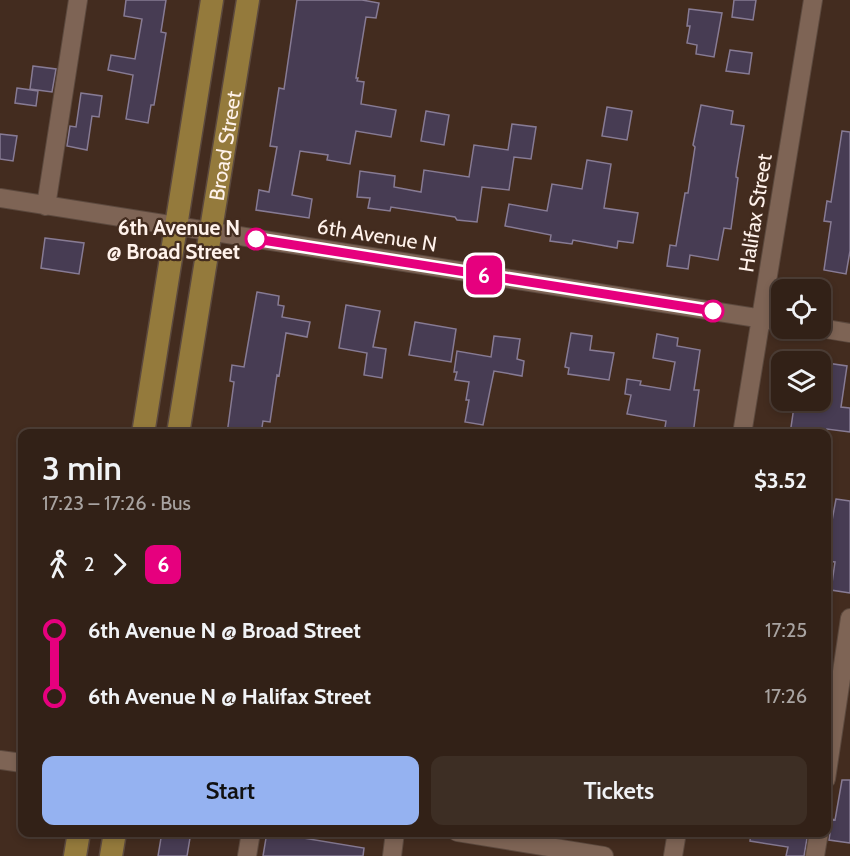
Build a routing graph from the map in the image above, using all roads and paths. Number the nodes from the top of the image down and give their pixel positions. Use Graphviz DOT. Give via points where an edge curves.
graph roads {
  1 [pos="78,0"];
  2 [pos="212,0"];
  3 [pos="248,0"];
  4 [pos="813,0"];
  5 [pos="0,198"];
  6 [pos="46,206"];
  7 [pos="176,226"];
  8 [pos="211,232"];
  9 [pos="760,319"];
  10 [pos="771,320"];
  11 [pos="831,330"];
  12 [pos="850,333"];
  13 [pos="144,429"];
  14 [pos="179,429"];
  15 [pos="743,429"];
  16 [pos="850,618"];
  17 [pos="831,746"];
  18 [pos="0,760"];
  19 [pos="18,762"];
  20 [pos="78,837"];
  21 [pos="114,837"];
  22 [pos="250,837"];
  23 [pos="394,837"];
  24 [pos="478,837"];
  25 [pos="676,837"];
  26 [pos="818,837"];
  27 [pos="537,851"];
  28 [pos="75,856"];
  29 [pos="111,856"];
  30 [pos="247,856"];
  31 [pos="392,856"];
  32 [pos="604,856"];
  33 [pos="673,856"];
  34 [pos="815,856"];
  1 -- 6 [label="street"];
  2 -- 7 [label="main road, Broad Street"];
  3 -- 8 [label="main road, Broad Street"];
  4 -- 9 [label="street, Halifax Street"];
  5 -- 6 [label="street, 6th Avenue N"];
  6 -- 7 [label="street, 6th Avenue N"];
  7 -- 8 [label="street, 6th Avenue N"];
  7 -- 13 [label="main road, Broad Street"];
  8 -- 9 [label="street, 6th Avenue N"];
  8 -- 14 [label="main road, Broad Street"];
  9 -- 10 [label="street, 6th Avenue N"];
  9 -- 15 [label="street, Halifax Street"];
  11 -- 12 [label="street"];
  16 -- 17 [label="street"];
  18 -- 19 [label="street"];
  20 -- 28 [label="main road"];
  21 -- 29 [label="main road"];
  22 -- 30 [label="street"];
  23 -- 31 [label="street"];
  24 -- 27 [label="street"];
  25 -- 33 [label="street"];
  26 -- 34 [label="street"];
  27 -- 32 [label="street"];
}
